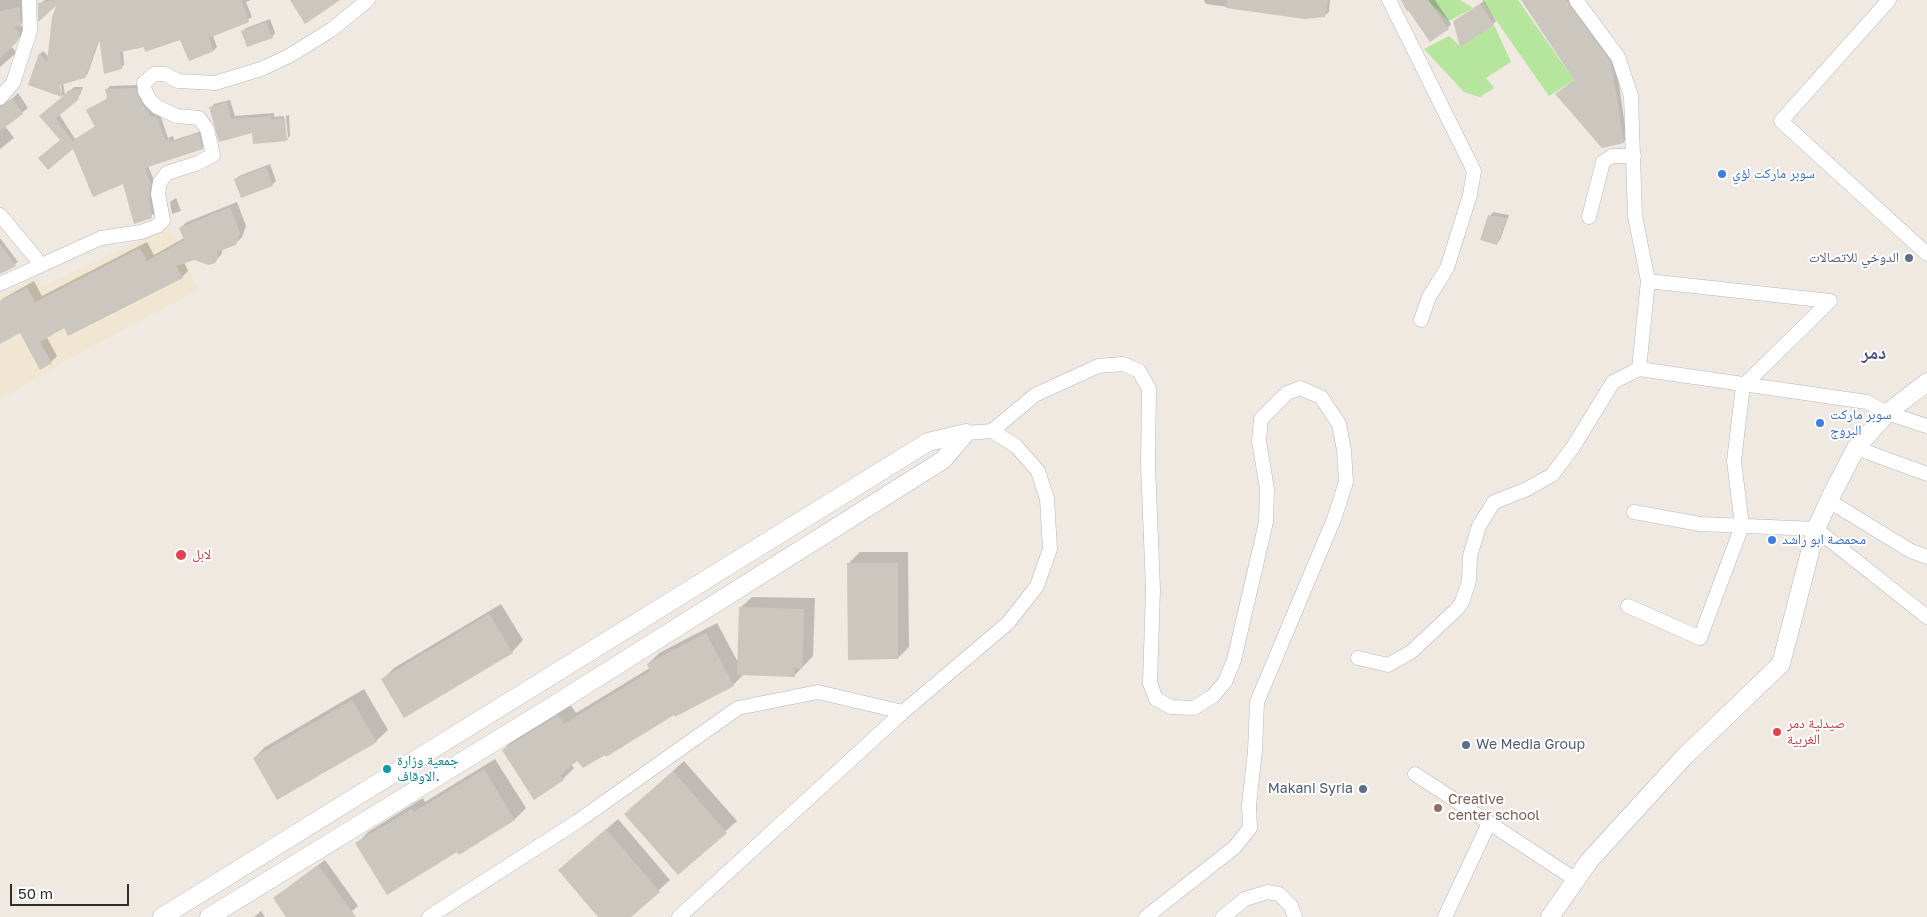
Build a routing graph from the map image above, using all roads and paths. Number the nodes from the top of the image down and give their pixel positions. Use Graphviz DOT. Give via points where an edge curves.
graph roads {
  1 [pos="29,0"];
  2 [pos="368,0"];
  3 [pos="1389,0"];
  4 [pos="1576,0"];
  5 [pos="1889,0"];
  6 [pos="0,98"];
  7 [pos="1634,156"];
  8 [pos="0,215"];
  9 [pos="1589,217"];
  10 [pos="1927,254"];
  11 [pos="40,266"];
  12 [pos="1648,281"];
  13 [pos="0,284"];
  14 [pos="1421,320"];
  15 [pos="1638,369"];
  16 [pos="1927,382"];
  17 [pos="1743,386"];
  18 [pos="1887,413"];
  19 [pos="1927,426"];
  20 [pos="992,431"];
  21 [pos="966,433"];
  22 [pos="1856,448"];
  23 [pos="1927,474"];
  24 [pos="1828,501"];
  25 [pos="1634,512"];
  26 [pos="1742,526"];
  27 [pos="1816,530"];
  28 [pos="1927,557"];
  29 [pos="1628,606"];
  30 [pos="1927,617"];
  31 [pos="1358,658"];
  32 [pos="903,712"];
  33 [pos="1415,774"];
  34 [pos="1489,823"];
  35 [pos="1576,880"];
  36 [pos="162,917"];
  37 [pos="209,917"];
  38 [pos="429,917"];
  39 [pos="679,917"];
  40 [pos="1146,917"];
  41 [pos="1223,917"];
  42 [pos="1295,917"];
  43 [pos="1445,917"];
  44 [pos="1550,917"];
  1 -- 6 [label="street" via="30,31 13,82"];
  2 -- 11 [label="street" via="331,30 262,69 215,83 178,81 165,74 154,74 149,78 144,83 150,100 157,108 177,116 199,118 207,129 213,155 167,173 160,182 158,194 163,220 157,226 141,232 101,238"];
  3 -- 14 [label="street" via="1474,171 1470,195 1447,268 1429,297"];
  4 -- 7 [label="street" via="1618,57 1631,96"];
  5 -- 10 [label="street" via="1781,122"];
  7 -- 9 [label="street" via="1612,156 1603,162"];
  7 -- 12 [label="street" via="1635,216"];
  8 -- 11 [label="street"];
  11 -- 13 [label="street"];
  12 -- 15 [label="street"];
  12 -- 17 [label="street" via="1830,301"];
  15 -- 17 [label="street"];
  15 -- 31 [label="street" via="1613,382 1552,475 1494,502 1479,526 1470,556 1469,581 1457,609 1411,652 1388,664"];
  16 -- 18 [label="street"];
  17 -- 18 [label="street" via="1867,402"];
  17 -- 26 [label="street" via="1734,461"];
  18 -- 19 [label="street"];
  18 -- 22 [label="street"];
  20 -- 21 [label="street"];
  20 -- 32 [label="street" via="1016,446 1038,471 1046,499 1050,549 1037,586 1008,623"];
  20 -- 40 [label="street" via="1035,395 1098,366 1123,364 1139,371 1149,389 1148,465 1153,589 1150,683 1156,700 1171,707 1194,708 1213,696 1225,682 1234,660 1266,522 1267,489 1258,441 1260,419 1287,393 1300,388 1321,397 1339,424 1346,482 1334,519 1257,702 1250,828 1235,847"];
  21 -- 36 [label="street" via="928,442"];
  21 -- 37 [label="street" via="944,460"];
  22 -- 23 [label="street"];
  22 -- 24 [label="street"];
  24 -- 27 [label="street"];
  24 -- 28 [label="street" via="1911,551"];
  25 -- 26 [label="street" via="1700,524"];
  26 -- 27 [label="street"];
  26 -- 29 [label="street" via="1700,638"];
  27 -- 30 [label="street"];
  27 -- 35 [label="street" via="1781,664 1684,757 1589,861"];
  32 -- 38 [label="street" via="818,692 738,708 578,821"];
  32 -- 39 [label="street"];
  33 -- 34 [label="street"];
  34 -- 35 [label="street"];
  34 -- 43 [label="street"];
  35 -- 44 [label="street"];
  41 -- 42 [label="street" via="1245,899 1268,892 1279,894 1291,906"];
}
